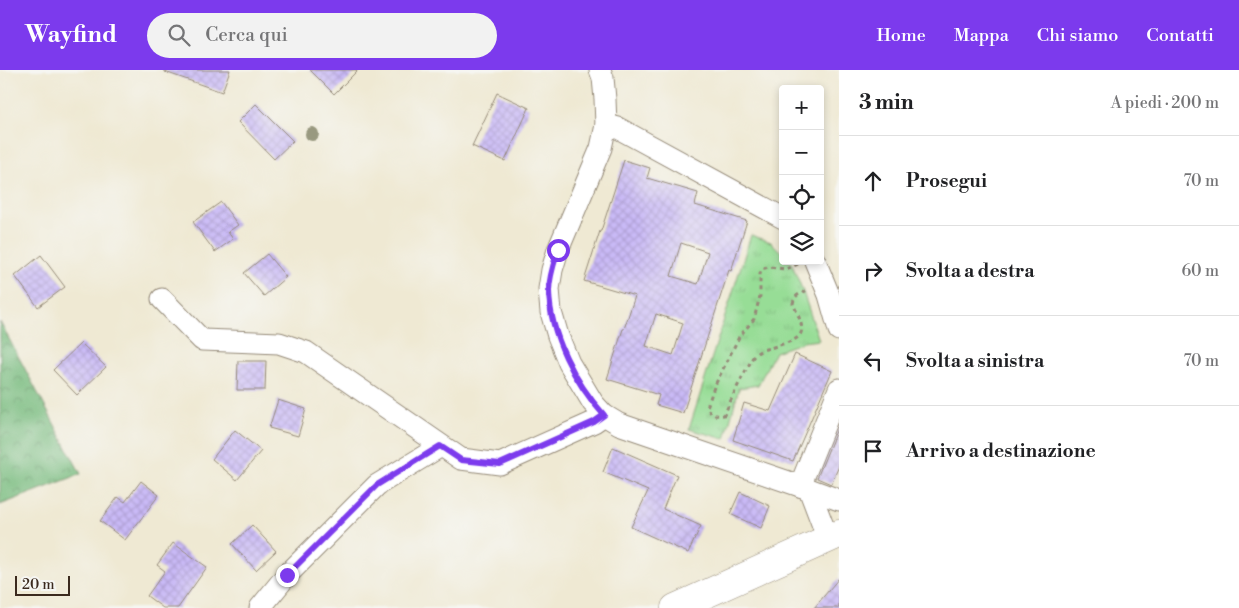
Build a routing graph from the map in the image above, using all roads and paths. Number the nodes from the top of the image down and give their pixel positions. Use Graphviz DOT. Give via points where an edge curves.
graph roads {
  1 [pos="600,70"];
  2 [pos="606,125"];
  3 [pos="779,216"];
  4 [pos="795,265"];
  5 [pos="817,265"];
  6 [pos="824,282"];
  7 [pos="162,299"];
  8 [pos="839,330"];
  9 [pos="839,389"];
  10 [pos="604,415"];
  11 [pos="440,446"];
  12 [pos="805,487"];
  13 [pos="839,500"];
  14 [pos="833,537"];
  15 [pos="260,608"];
  16 [pos="675,608"];
  1 -- 2 [label="street"];
  2 -- 3 [label="street" via="618,128"];
  2 -- 10 [label="street" via="601,148 558,250 549,289 551,312 569,363"];
  4 -- 6 [label="path" via="786,269 762,269 754,318 739,337 707,407 715,416 724,415 755,354 798,337 802,325 793,304 795,296"];
  5 -- 6 [label="street"];
  6 -- 8 [label="street"];
  7 -- 11 [label="street" via="202,340 280,343 306,352"];
  9 -- 12 [label="street"];
  10 -- 11 [label="street" via="500,464 461,460"];
  10 -- 12 [label="street" via="619,424"];
  11 -- 15 [label="street" via="377,485 287,575"];
  12 -- 13 [label="street"];
  12 -- 14 [label="street"];
  14 -- 16 [label="main road"];
}
